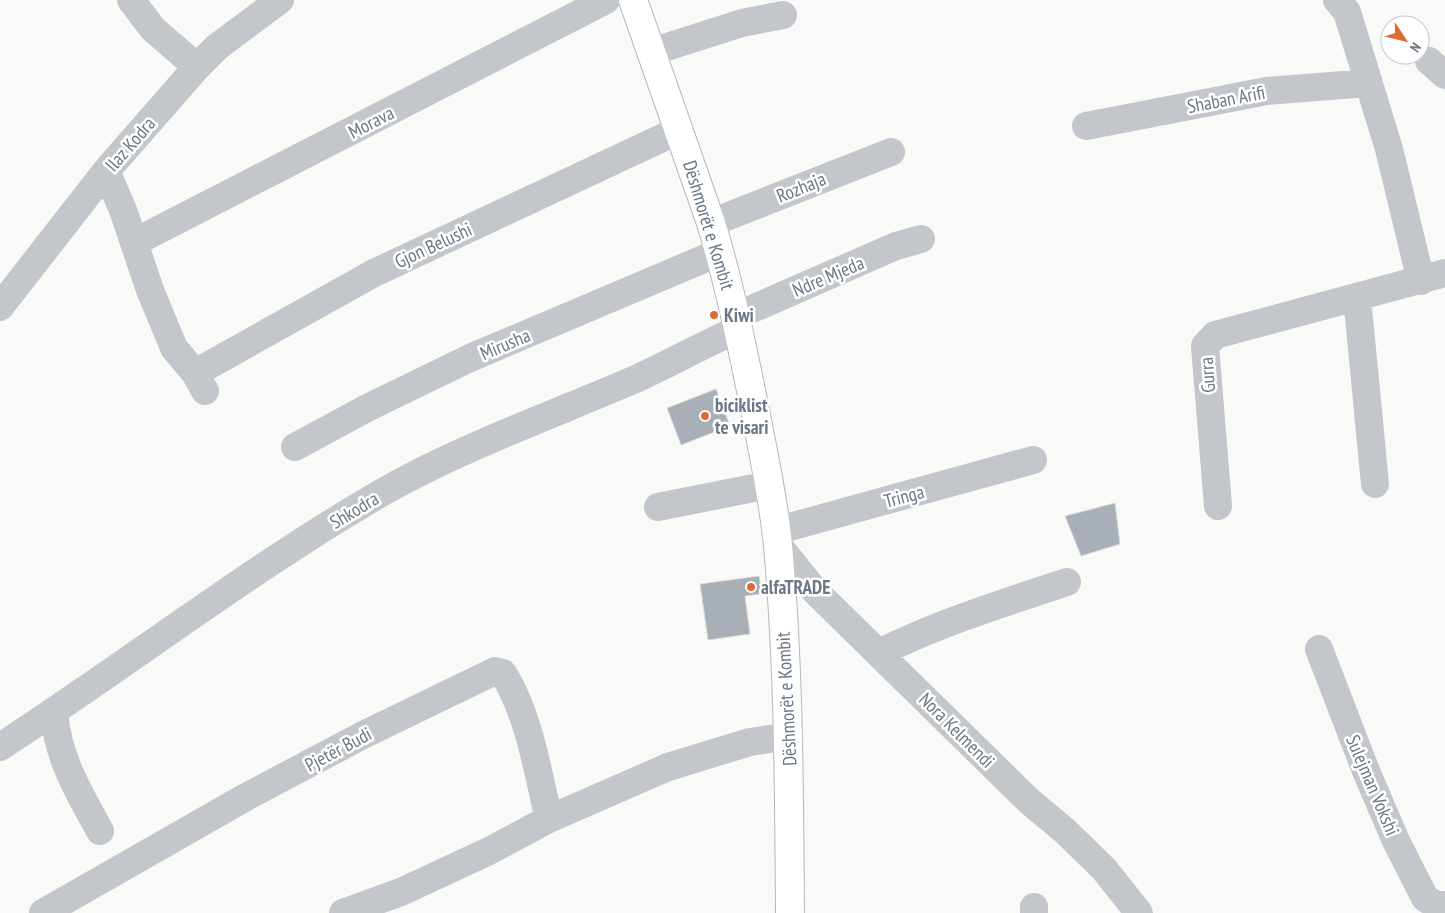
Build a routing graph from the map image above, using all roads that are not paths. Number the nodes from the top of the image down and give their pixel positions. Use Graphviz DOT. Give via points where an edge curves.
graph roads {
  1 [pos="131,0"];
  2 [pos="280,0"];
  3 [pos="606,0"];
  4 [pos="633,0"];
  5 [pos="1337,0"];
  6 [pos="783,15"];
  7 [pos="651,52"];
  8 [pos="197,68"];
  9 [pos="1368,83"];
  10 [pos="1086,126"];
  11 [pos="678,130"];
  12 [pos="891,152"];
  13 [pos="106,171"];
  14 [pos="711,223"];
  15 [pos="921,239"];
  16 [pos="135,242"];
  17 [pos="720,252"];
  18 [pos="1433,277"];
  19 [pos="1357,298"];
  20 [pos="0,307"];
  21 [pos="738,323"];
  22 [pos="295,447"];
  23 [pos="1033,460"];
  24 [pos="1375,484"];
  25 [pos="769,485"];
  26 [pos="1218,506"];
  27 [pos="658,507"];
  28 [pos="776,538"];
  29 [pos="1067,582"];
  30 [pos="1319,649"];
  31 [pos="879,653"];
  32 [pos="54,712"];
  33 [pos="789,736"];
  34 [pos="0,747"];
  35 [pos="549,819"];
  36 [pos="100,831"];
  37 [pos="1445,906"];
  38 [pos="43,913"];
  39 [pos="343,913"];
  40 [pos="790,913"];
  41 [pos="1139,913"];
  1 -- 8 [label="street" via="154,29"];
  2 -- 8 [label="street, Ilaz Kodra" via="217,47"];
  3 -- 16 [label="street, Morava"];
  4 -- 7 [label="main road, Dëshmorët e Kombit"];
  5 -- 9 [label="street" via="1347,12"];
  6 -- 7 [label="street" via="742,23"];
  7 -- 11 [label="main road, Dëshmorët e Kombit"];
  8 -- 13 [label="street, Ilaz Kodra"];
  9 -- 10 [label="street, Shaban Arifi" via="1267,91"];
  9 -- 18 [label="street"];
  11 -- 14 [label="main road, Dëshmorët e Kombit"];
  11 -- 16 [label="street, Gjon Belushi" via="374,273 200,382 174,348"];
  12 -- 14 [label="street, Rozhaja"];
  13 -- 16 [label="street"];
  13 -- 20 [label="street, Ilaz Kodra"];
  14 -- 17 [label="main road, Dëshmorët e Kombit"];
  15 -- 21 [label="street, Ndre Mjeda" via="896,246"];
  17 -- 21 [label="main road, Dëshmorët e Kombit"];
  17 -- 22 [label="street, Mirusha" via="470,358"];
  18 -- 19 [label="street, Gurra"];
  19 -- 24 [label="street"];
  19 -- 26 [label="street, Gurra" via="1215,335 1205,346"];
  21 -- 25 [label="main road, Dëshmorët e Kombit"];
  21 -- 32 [label="street, Shkodra" via="633,380 440,462 382,493 280,555"];
  23 -- 28 [label="street, Tringa"];
  25 -- 27 [label="street"];
  25 -- 28 [label="main road, Dëshmorët e Kombit"];
  28 -- 31 [label="street, Nora Kelmendi" via="815,591"];
  28 -- 33 [label="main road, Dëshmorët e Kombit"];
  29 -- 31 [label="street" via="914,636"];
  30 -- 37 [label="street, Sulejman Vokshi" via="1396,841 1425,898"];
  31 -- 41 [label="street, Nora Kelmendi" via="1029,801 1104,869"];
  32 -- 34 [label="street, Shkodra"];
  32 -- 36 [label="street" via="62,756"];
  33 -- 35 [label="street" via="750,742 668,766"];
  33 -- 40 [label="main road, Dëshmorët e Kombit"];
  35 -- 38 [label="street, Pjetër Budi" via="526,725 513,690 503,673 496,671 363,735 254,793"];
  35 -- 39 [label="street" via="401,892"];
}
